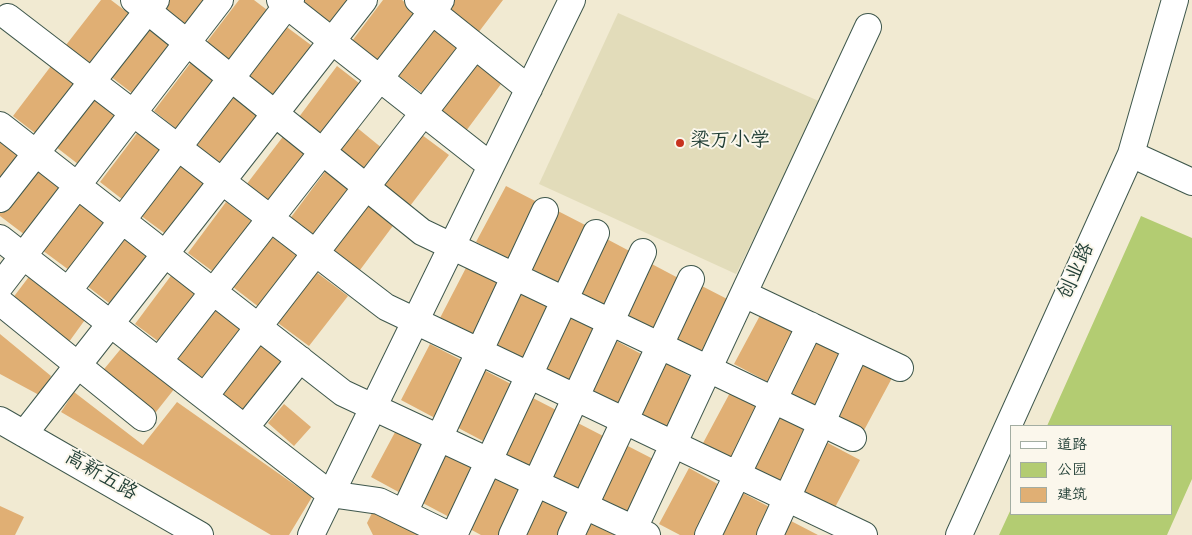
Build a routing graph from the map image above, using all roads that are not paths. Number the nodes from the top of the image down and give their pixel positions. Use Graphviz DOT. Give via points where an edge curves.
graph roads {
  1 [pos="220,0"];
  2 [pos="364,0"];
  3 [pos="572,0"];
  4 [pos="1175,0"];
  5 [pos="286,2"];
  6 [pos="146,4"];
  7 [pos="430,4"];
  8 [pos="9,15"];
  9 [pos="868,27"];
  10 [pos="332,41"];
  11 [pos="187,42"];
  12 [pos="476,46"];
  13 [pos="231,78"];
  14 [pos="380,78"];
  15 [pos="92,82"];
  16 [pos="529,89"];
  17 [pos="133,113"];
  18 [pos="424,113"];
  19 [pos="275,114"];
  20 [pos="0,125"];
  21 [pos="178,148"];
  22 [pos="322,152"];
  23 [pos="36,153"];
  24 [pos="1131,154"];
  25 [pos="491,166"];
  26 [pos="222,181"];
  27 [pos="1192,182"];
  28 [pos="77,185"];
  29 [pos="366,187"];
  30 [pos="0,199"];
  31 [pos="545,211"];
  32 [pos="270,218"];
  33 [pos="122,220"];
  34 [pos="596,233"];
  35 [pos="0,238"];
  36 [pos="452,247"];
  37 [pos="643,252"];
  38 [pos="316,253"];
  39 [pos="166,254"];
  40 [pos="23,256"];
  41 [pos="514,276"];
  42 [pos="691,279"];
  43 [pos="0,286"];
  44 [pos="68,291"];
  45 [pos="214,291"];
  46 [pos="744,294"];
  47 [pos="564,300"];
  48 [pos="0,302"];
  49 [pos="416,321"];
  50 [pos="610,322"];
  51 [pos="110,324"];
  52 [pos="810,325"];
  53 [pos="259,327"];
  54 [pos="660,346"];
  55 [pos="856,348"];
  56 [pos="480,352"];
  57 [pos="300,359"];
  58 [pos="159,361"];
  59 [pos="78,365"];
  60 [pos="900,368"];
  61 [pos="708,369"];
  62 [pos="529,375"];
  63 [pos="205,396"];
  64 [pos="576,398"];
  65 [pos="773,400"];
  66 [pos="373,407"];
  67 [pos="144,418"];
  68 [pos="0,420"];
  69 [pos="624,420"];
  70 [pos="822,424"];
  71 [pos="245,428"];
  72 [pos="24,434"];
  73 [pos="439,438"];
  74 [pos="853,438"];
  75 [pos="674,444"];
  76 [pos="489,461"];
  77 [pos="737,474"];
  78 [pos="536,483"];
  79 [pos="330,494"];
  80 [pos="787,498"];
  81 [pos="585,506"];
  82 [pos="404,513"];
  83 [pos="838,529"];
  84 [pos="638,533"];
  85 [pos="200,535"];
  86 [pos="310,535"];
  87 [pos="449,535"];
  88 [pos="454,535"];
  89 [pos="512,535"];
  90 [pos="571,535"];
  91 [pos="708,535"];
  92 [pos="770,535"];
  93 [pos="864,535"];
  94 [pos="959,535"];
  1 -- 11 [label="street"];
  2 -- 10 [label="street"];
  3 -- 16 [label="street"];
  4 -- 24 [label="street, 创业路"];
  5 -- 10 [label="street"];
  5 -- 13 [label="street"];
  6 -- 11 [label="street"];
  6 -- 15 [label="street"];
  7 -- 12 [label="street"];
  7 -- 14 [label="street"];
  8 -- 15 [label="street"];
  9 -- 46 [label="street"];
  10 -- 14 [label="street"];
  10 -- 19 [label="street"];
  11 -- 13 [label="street"];
  11 -- 17 [label="street"];
  12 -- 16 [label="street"];
  12 -- 18 [label="street"];
  13 -- 19 [label="street"];
  13 -- 21 [label="street"];
  14 -- 18 [label="street"];
  14 -- 22 [label="street"];
  15 -- 17 [label="street"];
  15 -- 23 [label="street"];
  16 -- 25 [label="street"];
  17 -- 21 [label="street"];
  17 -- 28 [label="street"];
  18 -- 25 [label="street"];
  18 -- 29 [label="street"];
  19 -- 22 [label="street"];
  19 -- 26 [label="street"];
  20 -- 23 [label="street"];
  21 -- 26 [label="street"];
  21 -- 33 [label="street"];
  22 -- 29 [label="street"];
  22 -- 32 [label="street"];
  23 -- 28 [label="street"];
  23 -- 30 [label="street"];
  24 -- 27 [label="street"];
  24 -- 94 [label="street, 创业路"];
  25 -- 36 [label="street"];
  26 -- 32 [label="street"];
  26 -- 39 [label="street"];
  28 -- 33 [label="street"];
  28 -- 40 [label="street"];
  29 -- 36 [label="street" via="422,232"];
  29 -- 38 [label="street"];
  31 -- 41 [label="street"];
  32 -- 38 [label="street"];
  32 -- 45 [label="street"];
  33 -- 39 [label="street"];
  33 -- 44 [label="street"];
  34 -- 47 [label="street"];
  35 -- 40 [label="street"];
  36 -- 41 [label="street"];
  36 -- 49 [label="street"];
  37 -- 50 [label="street"];
  38 -- 49 [label="street" via="386,307"];
  38 -- 53 [label="street"];
  39 -- 45 [label="street"];
  39 -- 51 [label="street"];
  40 -- 43 [label="street"];
  40 -- 44 [label="street"];
  41 -- 47 [label="street"];
  41 -- 56 [label="street"];
  42 -- 54 [label="street"];
  44 -- 51 [label="street"];
  45 -- 53 [label="street"];
  45 -- 58 [label="street"];
  46 -- 52 [label="street"];
  46 -- 61 [label="street"];
  47 -- 50 [label="street"];
  47 -- 62 [label="street"];
  48 -- 59 [label="street"];
  49 -- 56 [label="street"];
  49 -- 66 [label="street"];
  50 -- 54 [label="street"];
  50 -- 64 [label="street"];
  51 -- 58 [label="street"];
  51 -- 59 [label="street"];
  52 -- 55 [label="street"];
  52 -- 65 [label="street"];
  53 -- 57 [label="street"];
  53 -- 63 [label="street"];
  54 -- 61 [label="street"];
  54 -- 69 [label="street"];
  55 -- 60 [label="street"];
  55 -- 70 [label="street"];
  56 -- 62 [label="street"];
  56 -- 73 [label="street"];
  57 -- 66 [label="street" via="343,393"];
  57 -- 71 [label="street"];
  58 -- 63 [label="street"];
  59 -- 67 [label="street"];
  59 -- 72 [label="street"];
  61 -- 65 [label="street"];
  61 -- 75 [label="street"];
  62 -- 64 [label="street"];
  62 -- 76 [label="street"];
  63 -- 71 [label="street"];
  64 -- 69 [label="street"];
  64 -- 78 [label="street"];
  65 -- 70 [label="street"];
  65 -- 77 [label="street"];
  66 -- 73 [label="street"];
  66 -- 79 [label="street"];
  68 -- 72 [label="street, 高新五路"];
  69 -- 75 [label="street"];
  69 -- 81 [label="street"];
  70 -- 74 [label="street"];
  70 -- 80 [label="street"];
  71 -- 79 [label="street"];
  72 -- 85 [label="street, 高新五路"];
  73 -- 76 [label="street"];
  73 -- 82 [label="street"];
  75 -- 77 [label="street"];
  75 -- 84 [label="street"];
  76 -- 78 [label="street"];
  76 -- 88 [label="street"];
  77 -- 80 [label="street"];
  77 -- 91 [label="street"];
  78 -- 81 [label="street"];
  78 -- 89 [label="street"];
  79 -- 82 [label="street" via="379,501"];
  79 -- 86 [label="street"];
  80 -- 83 [label="street"];
  80 -- 92 [label="street"];
  81 -- 84 [label="street"];
  81 -- 90 [label="street"];
  82 -- 87 [label="street"];
  83 -- 93 [label="street"];
}
